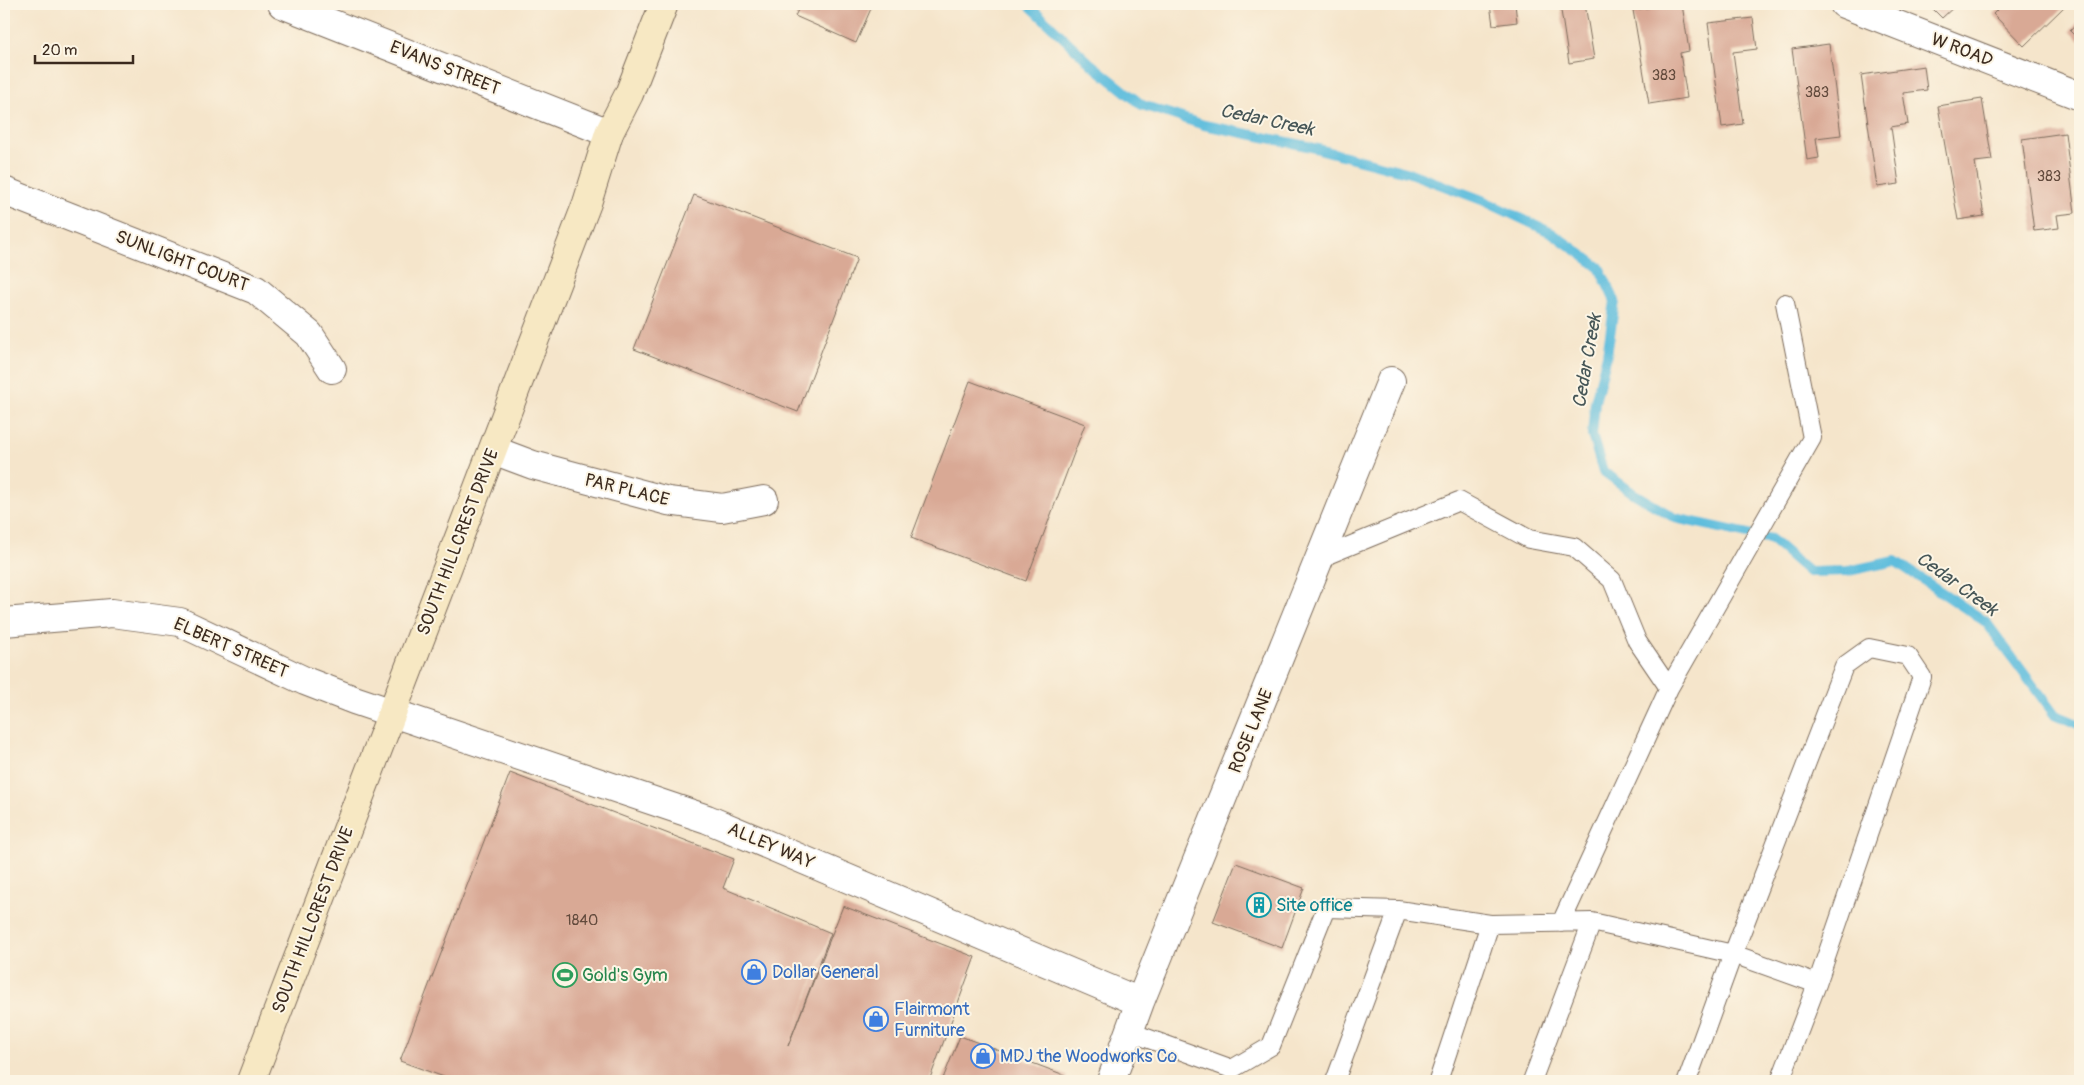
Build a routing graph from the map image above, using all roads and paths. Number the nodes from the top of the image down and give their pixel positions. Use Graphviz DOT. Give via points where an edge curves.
graph roads {
  1 [pos="282,4"];
  2 [pos="664,4"];
  3 [pos="1844,4"];
  4 [pos="2080,96"];
  5 [pos="609,133"];
  6 [pos="4,191"];
  7 [pos="1785,303"];
  8 [pos="332,369"];
  9 [pos="1391,380"];
  10 [pos="493,450"];
  11 [pos="764,500"];
  12 [pos="1320,558"];
  13 [pos="4,622"];
  14 [pos="1669,688"];
  15 [pos="392,712"];
  16 [pos="1398,910"];
  17 [pos="1592,922"];
  18 [pos="1560,923"];
  19 [pos="1490,924"];
  20 [pos="1733,954"];
  21 [pos="1817,984"];
  22 [pos="1140,1002"];
  23 [pos="1130,1032"];
  24 [pos="1236,1075"];
  25 [pos="251,1081"];
  26 [pos="1111,1081"];
  27 [pos="1335,1081"];
  28 [pos="1438,1081"];
  29 [pos="1532,1081"];
  30 [pos="1687,1081"];
  31 [pos="1780,1081"];
  1 -- 5 [label="street, EVANS STREET"];
  2 -- 5 [label="street, SOUTH HILLCREST DRIVE" via="629,94"];
  3 -- 4 [label="street, W ROAD"];
  5 -- 10 [label="street, SOUTH HILLCREST DRIVE" via="587,203"];
  6 -- 8 [label="street, SUNLIGHT COURT" via="256,290 309,334"];
  7 -- 14 [label="lane" via="1812,438"];
  9 -- 12 [label="street, ROSE LANE"];
  10 -- 11 [label="street, PAR PLACE" via="533,465 668,501 722,508"];
  10 -- 15 [label="street, SOUTH HILLCREST DRIVE"];
  12 -- 14 [label="lane" via="1459,501 1529,539 1574,547 1612,580 1637,641"];
  12 -- 22 [label="street, ROSE LANE"];
  13 -- 15 [label="street, ELBERT STREET" via="112,613 180,622 305,681"];
  14 -- 18 [label="lane"];
  15 -- 22 [label="street, ALLEY WAY" via="706,819"];
  15 -- 25 [label="street, SOUTH HILLCREST DRIVE"];
  16 -- 19 [label="lane"];
  16 -- 24 [label="lane" via="1326,908 1271,1046"];
  16 -- 27 [label="lane"];
  17 -- 18 [label="lane"];
  17 -- 20 [label="lane"];
  17 -- 29 [label="lane"];
  18 -- 19 [label="lane"];
  19 -- 28 [label="lane"];
  20 -- 21 [label="lane"];
  20 -- 21 [label="lane" via="1844,666 1869,648 1908,656 1922,677"];
  20 -- 30 [label="lane"];
  21 -- 31 [label="lane"];
  22 -- 23 [label="street, ROSE LANE"];
  23 -- 24 [label="lane"];
  23 -- 26 [label="street, ROSE LANE"];
}
